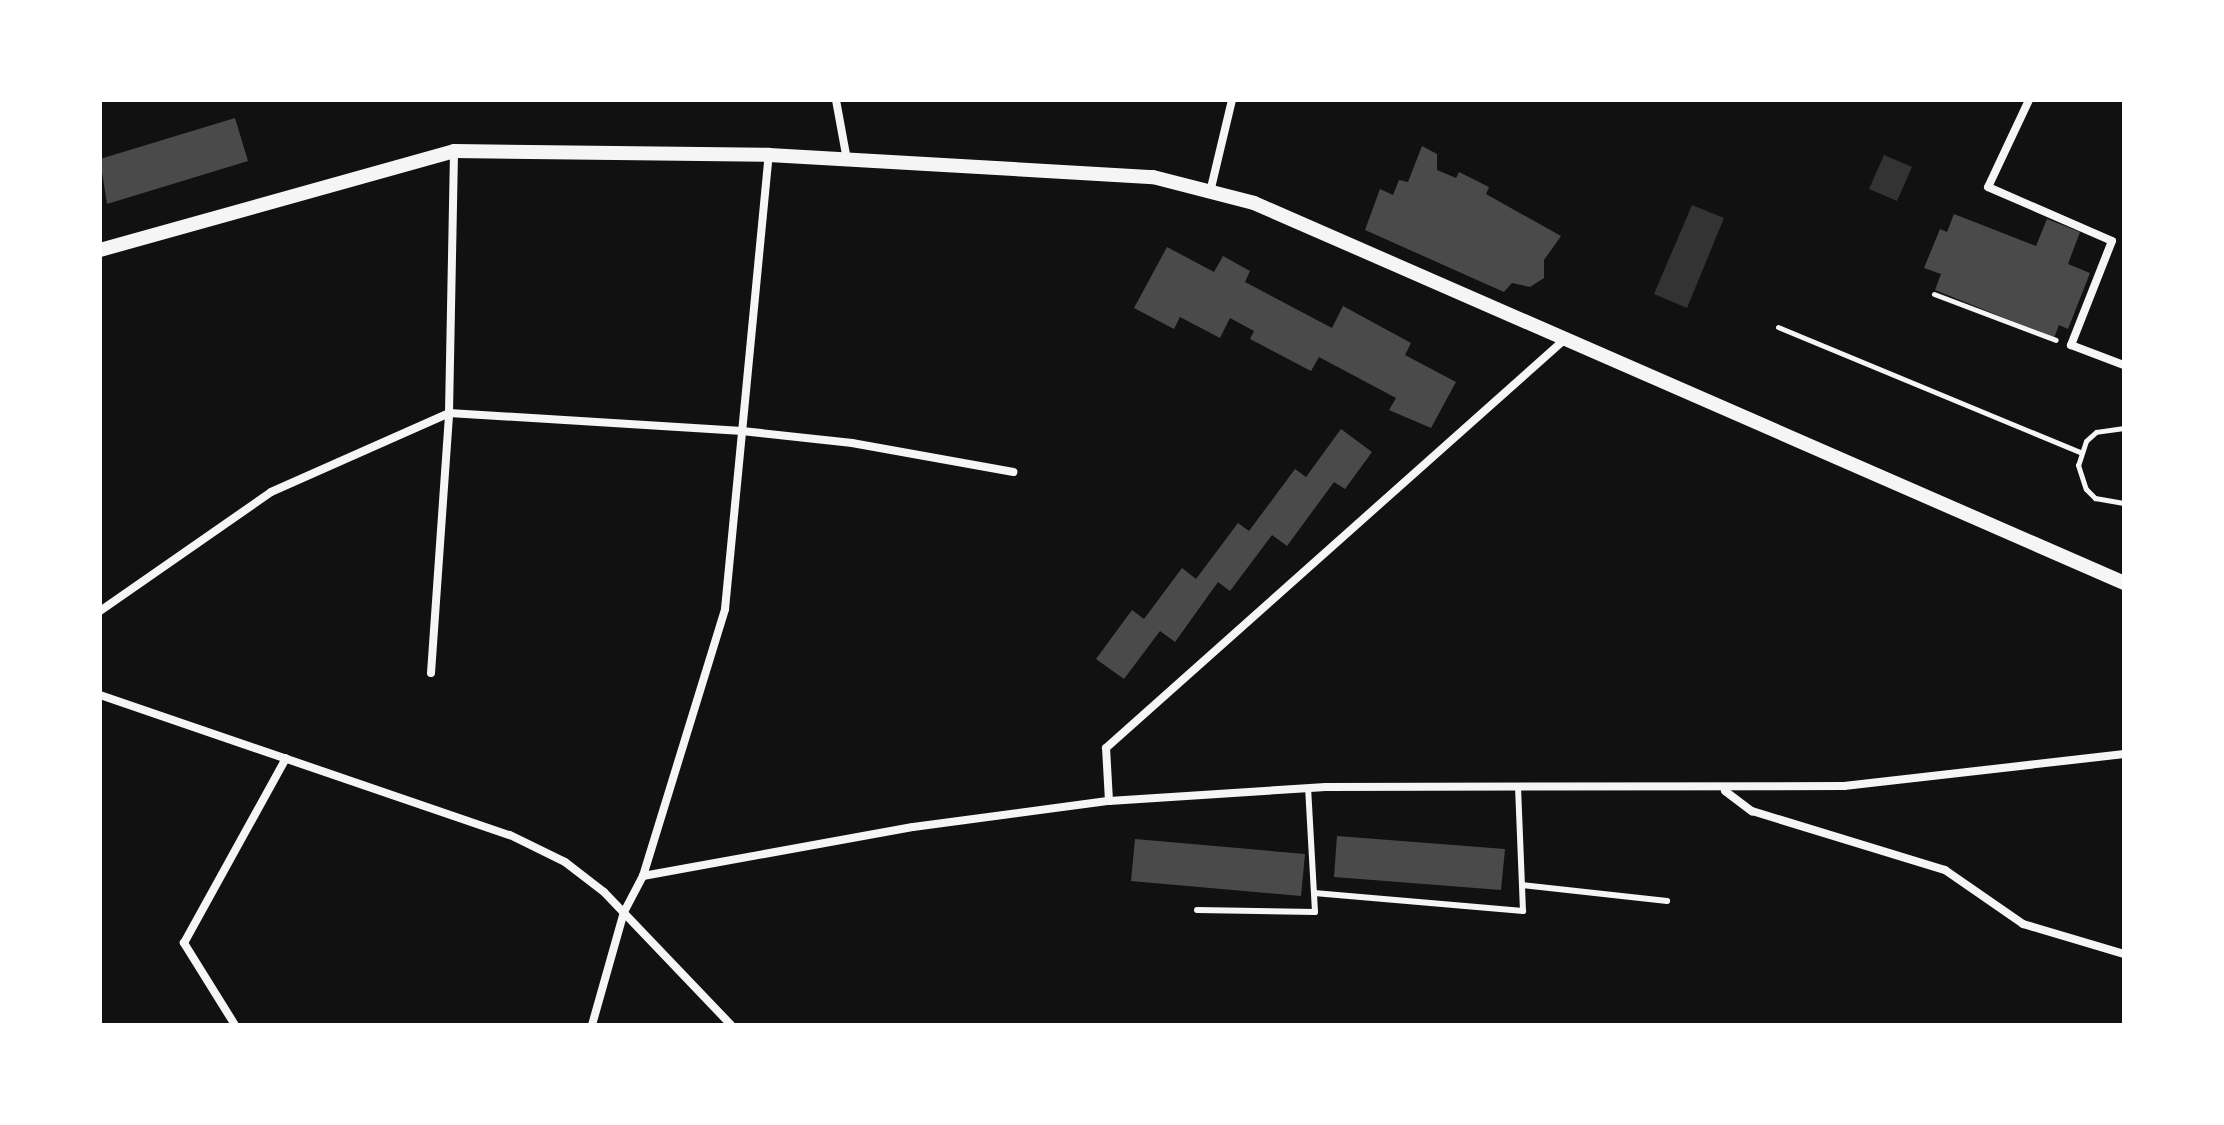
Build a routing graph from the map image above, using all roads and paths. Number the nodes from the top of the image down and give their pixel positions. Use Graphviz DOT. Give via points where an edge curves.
graph roads {
  1 [pos="836,100"];
  2 [pos="1232,100"];
  3 [pos="2029,100"];
  4 [pos="454,151"];
  5 [pos="769,155"];
  6 [pos="847,160"];
  7 [pos="1211,188"];
  8 [pos="100,250"];
  9 [pos="1934,294"];
  10 [pos="1778,327"];
  11 [pos="2052,338"];
  12 [pos="1564,340"];
  13 [pos="2124,365"];
  14 [pos="449,413"];
  15 [pos="2124,428"];
  16 [pos="742,431"];
  17 [pos="2080,452"];
  18 [pos="1013,472"];
  19 [pos="2124,503"];
  20 [pos="2124,583"];
  21 [pos="100,611"];
  22 [pos="431,673"];
  23 [pos="100,695"];
  24 [pos="2124,754"];
  25 [pos="286,758"];
  26 [pos="1308,788"];
  27 [pos="1518,789"];
  28 [pos="1724,790"];
  29 [pos="1109,801"];
  30 [pos="643,876"];
  31 [pos="1522,885"];
  32 [pos="1314,893"];
  33 [pos="1667,901"];
  34 [pos="1197,910"];
  35 [pos="624,912"];
  36 [pos="2124,954"];
  37 [pos="235,1025"];
  38 [pos="592,1025"];
  39 [pos="731,1025"];
  1 -- 6 [label="street"];
  2 -- 7 [label="street"];
  3 -- 13 [label="street" via="1988,187 2112,241 2071,345"];
  4 -- 5 [label="street"];
  4 -- 8 [label="street"];
  4 -- 14 [label="street"];
  5 -- 6 [label="street"];
  5 -- 16 [label="street"];
  6 -- 7 [label="street" via="1153,177"];
  7 -- 12 [label="street"];
  9 -- 11 [label="path"];
  10 -- 17 [label="path"];
  12 -- 20 [label="street"];
  12 -- 29 [label="street" via="1106,748"];
  14 -- 16 [label="street"];
  14 -- 21 [label="street" via="271,492"];
  14 -- 22 [label="street"];
  15 -- 17 [label="path" via="2096,432"];
  16 -- 18 [label="street" via="852,443"];
  16 -- 30 [label="street" via="725,609"];
  17 -- 19 [label="path" via="2080,478 2086,489 2108,503"];
  23 -- 25 [label="street"];
  24 -- 28 [label="street" via="1844,786"];
  25 -- 35 [label="street" via="510,835 565,862"];
  25 -- 37 [label="street" via="184,943"];
  26 -- 27 [label="street"];
  26 -- 29 [label="street"];
  26 -- 32 [label="lane"];
  27 -- 28 [label="street"];
  27 -- 31 [label="lane"];
  28 -- 36 [label="street" via="1752,811 1945,870 2023,924"];
  29 -- 30 [label="street" via="913,827"];
  30 -- 35 [label="street"];
  31 -- 32 [label="lane" via="1523,911"];
  31 -- 33 [label="lane"];
  32 -- 34 [label="lane" via="1315,912"];
  35 -- 38 [label="street"];
  35 -- 39 [label="street"];
}
